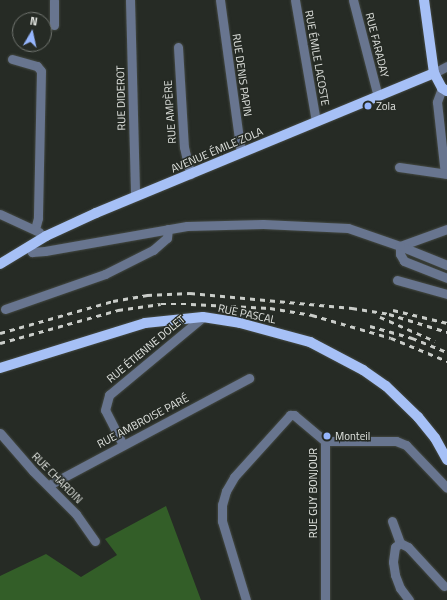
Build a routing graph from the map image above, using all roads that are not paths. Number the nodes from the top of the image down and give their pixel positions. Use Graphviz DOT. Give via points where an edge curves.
graph roads {
  1 [pos="54,0"];
  2 [pos="130,0"];
  3 [pos="220,0"];
  4 [pos="295,0"];
  5 [pos="353,0"];
  6 [pos="424,0"];
  7 [pos="54,25"];
  8 [pos="178,47"];
  9 [pos="12,59"];
  10 [pos="447,66"];
  11 [pos="434,73"];
  12 [pos="445,89"];
  13 [pos="378,97"];
  14 [pos="316,121"];
  15 [pos="241,153"];
  16 [pos="399,167"];
  17 [pos="190,174"];
  18 [pos="446,174"];
  19 [pos="136,196"];
  20 [pos="0,214"];
  21 [pos="35,229"];
  22 [pos="168,229"];
  23 [pos="447,229"];
  24 [pos="46,236"];
  25 [pos="400,246"];
  26 [pos="29,247"];
  27 [pos="0,264"];
  28 [pos="447,265"];
  29 [pos="447,278"];
  30 [pos="397,280"];
  31 [pos="447,294"];
  32 [pos="5,309"];
  33 [pos="203,317"];
  34 [pos="0,368"];
  35 [pos="249,378"];
  36 [pos="0,433"];
  37 [pos="325,441"];
  38 [pos="123,445"];
  39 [pos="447,460"];
  40 [pos="437,478"];
  41 [pos="49,485"];
  42 [pos="447,488"];
  43 [pos="447,493"];
  44 [pos="392,521"];
  45 [pos="95,541"];
  46 [pos="400,543"];
  47 [pos="444,586"];
  48 [pos="246,600"];
  49 [pos="325,600"];
  50 [pos="409,600"];
  1 -- 7 [label="street"];
  2 -- 19 [label="street, RUE DIDEROT"];
  3 -- 15 [label="street, RUE DENIS PAPIN"];
  4 -- 14 [label="street, RUE ÉMILE LACOSTE"];
  5 -- 13 [label="street, RUE FARADAY"];
  6 -- 11 [label="main road"];
  8 -- 17 [label="street, RUE AMPÈRE" via="184,147"];
  9 -- 21 [label="street" via="37,66 40,71 38,218"];
  10 -- 11 [label="street, AVENUE ÉMILE ZOLA"];
  11 -- 12 [label="main road"];
  11 -- 13 [label="main road, AVENUE ÉMILE ZOLA"];
  12 -- 18 [label="street" via="437,102"];
  13 -- 14 [label="main road, AVENUE ÉMILE ZOLA"];
  14 -- 15 [label="main road, AVENUE ÉMILE ZOLA"];
  15 -- 17 [label="main road, AVENUE ÉMILE ZOLA"];
  16 -- 18 [label="street"];
  17 -- 19 [label="main road, AVENUE ÉMILE ZOLA"];
  19 -- 24 [label="main road, AVENUE ÉMILE ZOLA"];
  20 -- 21 [label="street"];
  21 -- 24 [label="street"];
  22 -- 25 [label="street" via="263,224 348,228"];
  22 -- 26 [label="street" via="45,251 32,252"];
  22 -- 32 [label="street" via="166,238 153,250 112,270"];
  23 -- 25 [label="street"];
  24 -- 26 [label="main road, AVENUE ÉMILE ZOLA"];
  25 -- 28 [label="street"];
  25 -- 29 [label="street" via="400,254 404,261"];
  26 -- 27 [label="main road, AVENUE ÉMILE ZOLA"];
  30 -- 31 [label="street"];
  33 -- 34 [label="main road, RUE PASCAL" via="131,326"];
  33 -- 38 [label="street, RUE ÉTIENNE DOLET" via="109,395 105,410"];
  33 -- 39 [label="main road, RUE PASCAL" via="297,338 353,363 386,386 418,418 435,438"];
  35 -- 38 [label="street, RUE AMBROISE PARÉ"];
  36 -- 41 [label="street, RUE CHARDIN" via="33,471"];
  37 -- 40 [label="street, RUE GUY BONJOUR" via="396,441 406,445"];
  37 -- 48 [label="street" via="294,415 290,415 229,484 223,499 222,520"];
  37 -- 49 [label="street, RUE GUY BONJOUR"];
  38 -- 41 [label="street, RUE AMBROISE PARÉ"];
  40 -- 42 [label="street, RUE GUY BONJOUR"];
  40 -- 43 [label="street, RUE GUY BONJOUR"];
  41 -- 45 [label="street, RUE CHARDIN" via="76,514"];
  44 -- 46 [label="street"];
  46 -- 47 [label="street" via="408,547"];
  46 -- 50 [label="street" via="395,547 395,575"];
}
